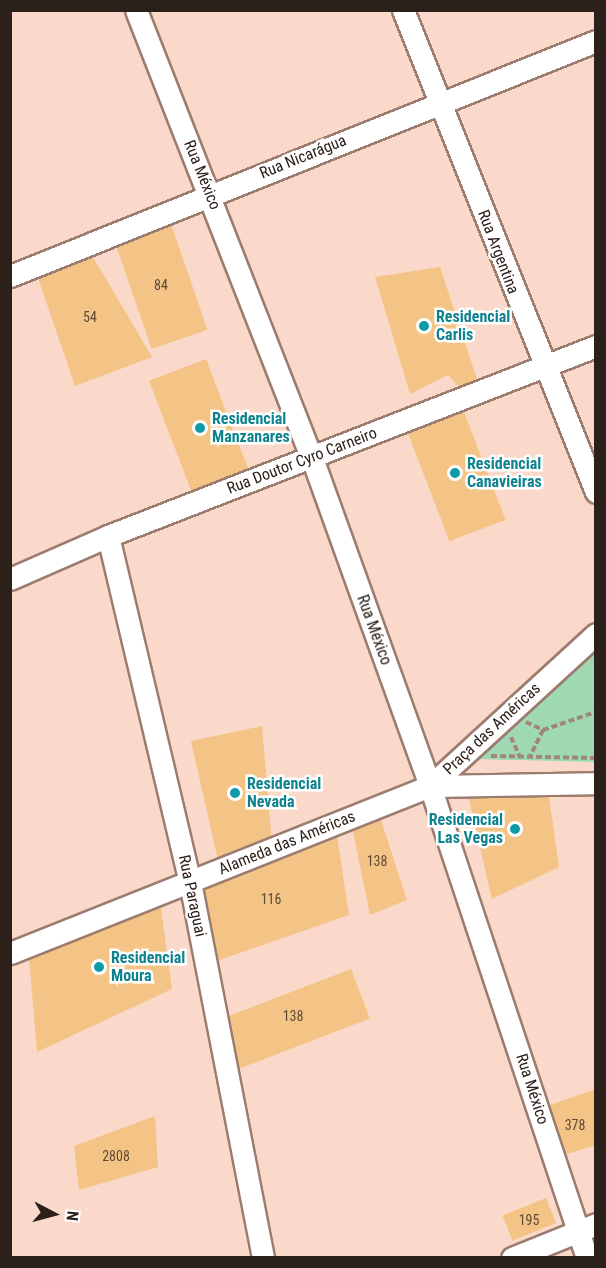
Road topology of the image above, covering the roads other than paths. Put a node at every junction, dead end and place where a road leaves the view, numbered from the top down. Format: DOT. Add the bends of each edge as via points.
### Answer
graph roads {
  1 [pos="136,10"];
  2 [pos="403,10"];
  3 [pos="596,41"];
  4 [pos="440,103"];
  5 [pos="210,194"];
  6 [pos="10,276"];
  7 [pos="596,346"];
  8 [pos="544,367"];
  9 [pos="312,458"];
  10 [pos="596,492"];
  11 [pos="108,536"];
  12 [pos="10,579"];
  13 [pos="596,634"];
  14 [pos="596,783"];
  15 [pos="430,786"];
  16 [pos="190,882"];
  17 [pos="10,953"];
  18 [pos="587,1227"];
  19 [pos="263,1257"];
  20 [pos="512,1257"];
  21 [pos="587,1257"];
  1 -- 5 [label="street, Rua México"];
  2 -- 4 [label="street, Rua Argentina"];
  3 -- 4 [label="street, Rua Nicarágua"];
  4 -- 5 [label="street, Rua Nicarágua"];
  4 -- 8 [label="street, Rua Argentina"];
  5 -- 6 [label="street, Rua Nicarágua"];
  5 -- 9 [label="street, Rua México"];
  7 -- 8 [label="street, Rua Doutor Cyro Carneiro"];
  8 -- 9 [label="street, Rua Doutor Cyro Carneiro"];
  8 -- 10 [label="street, Rua Argentina"];
  9 -- 11 [label="street, Rua Doutor Cyro Carneiro"];
  9 -- 15 [label="street, Rua México"];
  11 -- 12 [label="street, Rua Doutor Cyro Carneiro"];
  11 -- 16 [label="street, Rua Paraguai"];
  13 -- 15 [label="street, Praça das Américas"];
  14 -- 15 [label="street, Praça das Américas"];
  15 -- 16 [label="street, Alameda das Américas"];
  15 -- 18 [label="street, Rua México"];
  16 -- 17 [label="street, Alameda das Américas"];
  16 -- 19 [label="street, Rua Paraguai"];
  18 -- 20 [label="street"];
  18 -- 21 [label="street, Rua México"];
}
